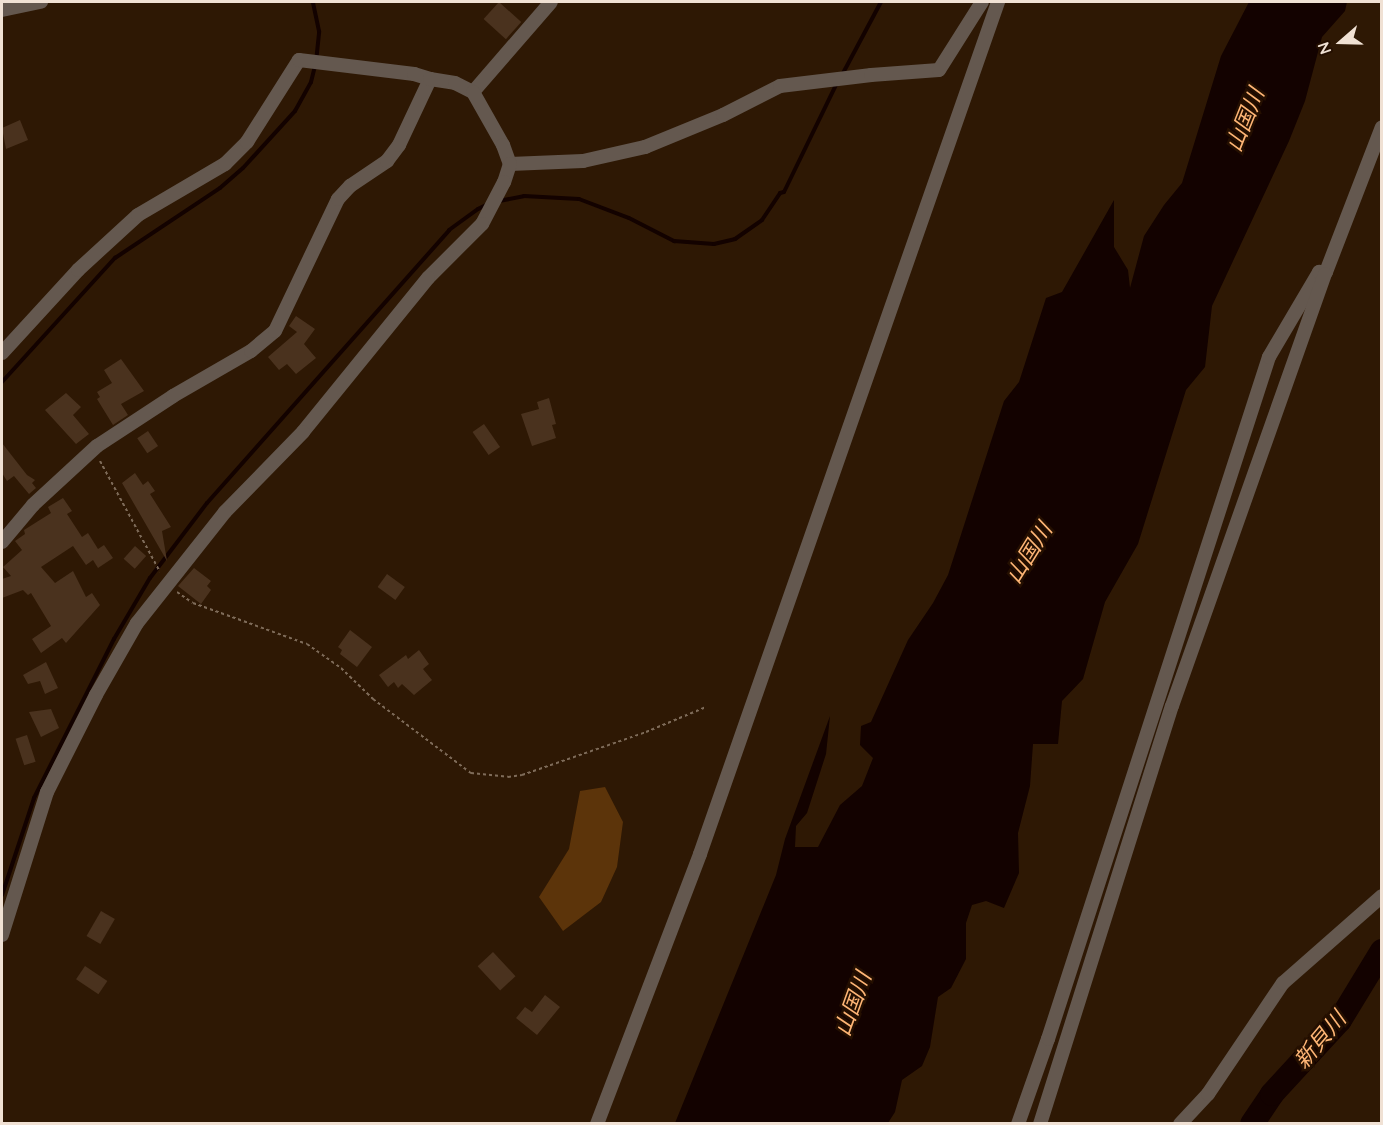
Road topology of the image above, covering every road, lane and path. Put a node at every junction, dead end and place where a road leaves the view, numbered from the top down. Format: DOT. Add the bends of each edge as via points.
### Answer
graph roads {
  1 [pos="41,2"];
  2 [pos="551,2"];
  3 [pos="982,2"];
  4 [pos="998,2"];
  5 [pos="2,10"];
  6 [pos="430,79"];
  7 [pos="472,92"];
  8 [pos="1382,127"];
  9 [pos="510,164"];
  10 [pos="1326,272"];
  11 [pos="2,353"];
  12 [pos="97,446"];
  13 [pos="2,542"];
  14 [pos="166,584"];
  15 [pos="706,707"];
  16 [pos="1382,896"];
  17 [pos="2,935"];
  18 [pos="597,1124"];
  19 [pos="1018,1124"];
  20 [pos="1040,1124"];
  21 [pos="1180,1124"];
  1 -- 5 [label="street"];
  2 -- 7 [label="street"];
  3 -- 9 [label="street" via="939,70 780,86 645,147 583,161"];
  4 -- 18 [label="street" via="700,854"];
  6 -- 7 [label="street" via="455,83"];
  6 -- 11 [label="street" via="299,60 248,142 225,164 138,215 78,270"];
  6 -- 12 [label="street" via="399,146 387,161 338,199 275,331 251,351"];
  7 -- 9 [label="street"];
  8 -- 10 [label="street"];
  9 -- 14 [label="street" via="482,224 428,278 303,432 225,512"];
  10 -- 19 [label="street" via="1319,272 1269,357"];
  10 -- 20 [label="street" via="1172,706"];
  12 -- 13 [label="street" via="33,505"];
  12 -- 14 [label="path" via="95,453"];
  14 -- 15 [label="path" via="194,603 307,644 471,773 522,775"];
  14 -- 17 [label="street" via="137,623 96,694 47,792"];
  16 -- 21 [label="street" via="1282,983 1208,1094"];
}
